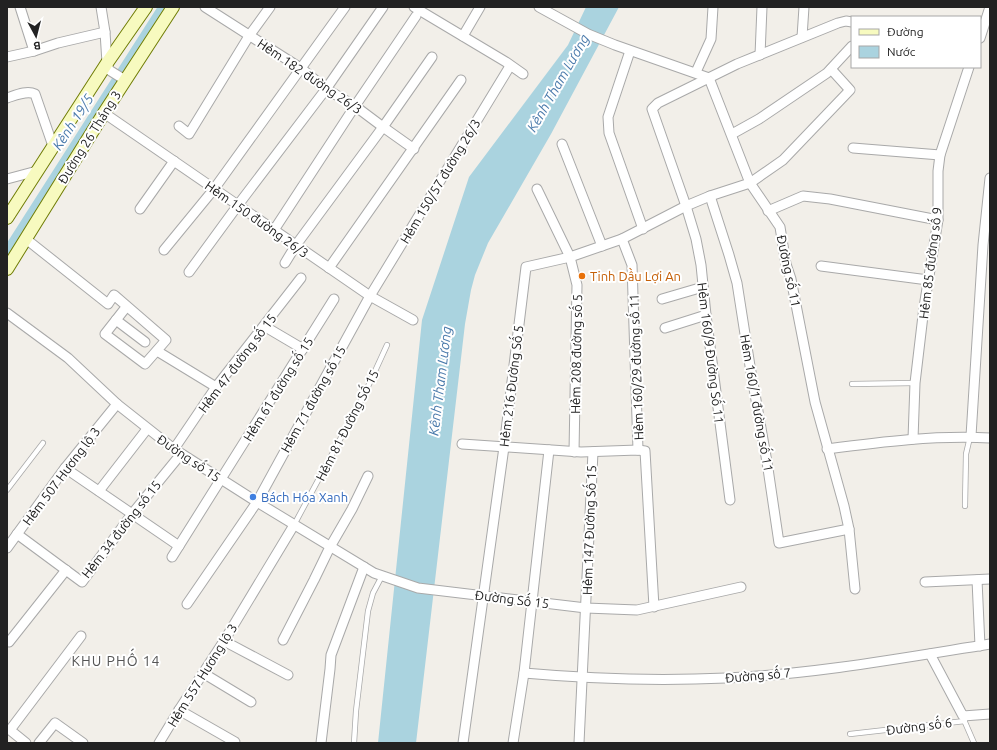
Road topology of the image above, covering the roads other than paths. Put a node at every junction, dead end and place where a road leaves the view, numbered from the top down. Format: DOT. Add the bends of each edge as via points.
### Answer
graph roads {
  1 [pos="20,7"];
  2 [pos="101,7"];
  3 [pos="146,7"];
  4 [pos="173,7"];
  5 [pos="204,7"];
  6 [pos="270,7"];
  7 [pos="345,7"];
  8 [pos="383,7"];
  9 [pos="480,7"];
  10 [pos="539,7"];
  11 [pos="713,7"];
  12 [pos="762,7"];
  13 [pos="804,7"];
  14 [pos="990,7"];
  15 [pos="415,11"];
  16 [pos="851,22"];
  17 [pos="105,32"];
  18 [pos="981,35"];
  19 [pos="249,36"];
  20 [pos="463,36"];
  21 [pos="802,37"];
  22 [pos="851,47"];
  23 [pos="34,51"];
  24 [pos="630,51"];
  25 [pos="760,55"];
  26 [pos="432,57"];
  27 [pos="7,58"];
  28 [pos="510,66"];
  29 [pos="108,67"];
  30 [pos="969,68"];
  31 [pos="302,69"];
  32 [pos="831,69"];
  33 [pos="696,72"];
  34 [pos="523,74"];
  35 [pos="710,78"];
  36 [pos="123,79"];
  37 [pos="461,80"];
  38 [pos="326,88"];
  39 [pos="7,98"];
  40 [pos="355,106"];
  41 [pos="104,113"];
  42 [pos="179,126"];
  43 [pos="383,127"];
  44 [pos="732,134"];
  45 [pos="562,144"];
  46 [pos="53,146"];
  47 [pos="853,148"];
  48 [pos="414,149"];
  49 [pos="940,156"];
  50 [pos="174,161"];
  51 [pos="37,171"];
  52 [pos="990,178"];
  53 [pos="7,179"];
  54 [pos="750,183"];
  55 [pos="214,189"];
  56 [pos="537,189"];
  57 [pos="710,196"];
  58 [pos="238,205"];
  59 [pos="686,206"];
  60 [pos="140,209"];
  61 [pos="768,211"];
  62 [pos="7,218"];
  63 [pos="938,220"];
  64 [pos="643,229"];
  65 [pos="274,230"];
  66 [pos="26,239"];
  67 [pos="622,239"];
  68 [pos="296,245"];
  69 [pos="602,246"];
  70 [pos="164,250"];
  71 [pos="570,257"];
  72 [pos="285,263"];
  73 [pos="821,266"];
  74 [pos="329,268"];
  75 [pos="7,269"];
  76 [pos="190,272"];
  77 [pos="302,278"];
  78 [pos="928,280"];
  79 [pos="703,287"];
  80 [pos="370,296"];
  81 [pos="334,299"];
  82 [pos="662,299"];
  83 [pos="127,306"];
  84 [pos="7,313"];
  85 [pos="706,316"];
  86 [pos="116,320"];
  87 [pos="413,320"];
  88 [pos="264,326"];
  89 [pos="665,328"];
  90 [pos="145,342"];
  91 [pos="387,345"];
  92 [pos="303,349"];
  93 [pos="158,351"];
  94 [pos="915,383"];
  95 [pos="852,384"];
  96 [pos="216,387"];
  97 [pos="117,404"];
  98 [pos="147,429"];
  99 [pos="970,436"];
  100 [pos="913,438"];
  101 [pos="990,438"];
  102 [pos="44,443"];
  103 [pos="462,444"];
  104 [pos="504,447"];
  105 [pos="827,449"];
  106 [pos="549,450"];
  107 [pos="642,451"];
  108 [pos="177,452"];
  109 [pos="574,452"];
  110 [pos="593,452"];
  111 [pos="66,468"];
  112 [pos="368,476"];
  113 [pos="221,480"];
  114 [pos="7,490"];
  115 [pos="99,491"];
  116 [pos="730,500"];
  117 [pos="257,502"];
  118 [pos="965,506"];
  119 [pos="132,514"];
  120 [pos="294,525"];
  121 [pos="849,529"];
  122 [pos="17,534"];
  123 [pos="179,546"];
  124 [pos="330,546"];
  125 [pos="7,548"];
  126 [pos="172,557"];
  127 [pos="364,567"];
  128 [pos="66,570"];
  129 [pos="385,577"];
  130 [pos="990,579"];
  131 [pos="977,580"];
  132 [pos="924,582"];
  133 [pos="742,587"];
  134 [pos="855,588"];
  135 [pos="483,596"];
  136 [pos="531,602"];
  137 [pos="187,604"];
  138 [pos="654,607"];
  139 [pos="586,608"];
  140 [pos="81,636"];
  141 [pos="283,640"];
  142 [pos="224,641"];
  143 [pos="9,642"];
  144 [pos="990,644"];
  145 [pos="980,646"];
  146 [pos="930,654"];
  147 [pos="203,673"];
  148 [pos="524,673"];
  149 [pos="288,675"];
  150 [pos="582,678"];
  151 [pos="251,702"];
  152 [pos="179,710"];
  153 [pos="990,714"];
  154 [pos="964,719"];
  155 [pos="850,734"];
  156 [pos="235,742"];
  157 [pos="26,743"];
  158 [pos="39,743"];
  159 [pos="83,743"];
  160 [pos="159,743"];
  161 [pos="321,743"];
  162 [pos="354,743"];
  163 [pos="463,743"];
  164 [pos="513,743"];
  165 [pos="579,743"];
  166 [pos="974,743"];
  1 -- 23 [label="street"];
  2 -- 17 [label="street"];
  3 -- 29 [label="street, Đường 26 Tháng 3"];
  4 -- 36 [label="street, Đường 26 Tháng 3"];
  5 -- 19 [label="street, Hẻm 182 đường 26/3"];
  6 -- 19 [label="street"];
  7 -- 31 [label="street"];
  8 -- 38 [label="street"];
  9 -- 20 [label="street"];
  10 -- 24 [label="street" via="588,34"];
  11 -- 33 [label="street" via="710,39"];
  12 -- 25 [label="street"];
  13 -- 21 [label="street"];
  14 -- 18 [label="street"];
  15 -- 20 [label="street"];
  15 -- 40 [label="street"];
  16 -- 21 [label="street" via="838,23"];
  17 -- 23 [label="street"];
  17 -- 29 [label="street"];
  19 -- 31 [label="street, Hẻm 182 đường 26/3"];
  19 -- 42 [label="street" via="189,134"];
  20 -- 28 [label="street"];
  21 -- 25 [label="street"];
  22 -- 32 [label="street"];
  23 -- 27 [label="street"];
  24 -- 33 [label="street"];
  24 -- 64 [label="street" via="608,117 609,133"];
  25 -- 35 [label="street"];
  26 -- 43 [label="street"];
  28 -- 34 [label="street"];
  28 -- 80 [label="street, Hẻm 150/57 đường 26/3"];
  29 -- 36 [label="street"];
  29 -- 46 [label="street, Đường 26 Tháng 3"];
  30 -- 49 [label="street, Hẻm 85 đường số 9"];
  31 -- 38 [label="street, Hẻm 182 đường 26/3"];
  31 -- 55 [label="street"];
  32 -- 44 [label="street" via="759,119"];
  32 -- 54 [label="street, Hẻm 216 Đường Số 5" via="850,90 783,160"];
  33 -- 35 [label="street"];
  35 -- 44 [label="street, Đường số 11"];
  35 -- 59 [label="street, Hẻm 160/9 Đường Số 11" via="658,103 652,109"];
  36 -- 41 [label="street, Đường 26 Tháng 3"];
  37 -- 48 [label="street"];
  38 -- 40 [label="street, Hẻm 182 đường 26/3"];
  38 -- 58 [label="street"];
  39 -- 46 [label="street" via="31,92 35,94"];
  40 -- 43 [label="street, Hẻm 182 đường 26/3"];
  40 -- 65 [label="street"];
  41 -- 50 [label="street, Hẻm 150 đường 26/3"];
  41 -- 66 [label="street, Đường 26 Tháng 3"];
  43 -- 48 [label="street, Hẻm 182 đường 26/3"];
  43 -- 68 [label="street"];
  44 -- 54 [label="street, Đường số 11"];
  45 -- 69 [label="street"];
  46 -- 51 [label="street, Đường 26 Tháng 3"];
  47 -- 49 [label="street"];
  48 -- 74 [label="street"];
  49 -- 63 [label="street, Hẻm 85 đường số 9"];
  50 -- 55 [label="street, Hẻm 150 đường 26/3"];
  50 -- 60 [label="street"];
  51 -- 53 [label="street"];
  51 -- 62 [label="street, Đường 26 Tháng 3"];
  52 -- 99 [label="street" via="982,245"];
  54 -- 57 [label="street, Hẻm 216 Đường Số 5"];
  54 -- 61 [label="street, Đường số 11"];
  55 -- 58 [label="street, Hẻm 150 đường 26/3"];
  55 -- 70 [label="street"];
  56 -- 71 [label="street, Hẻm 208 đường số 5"];
  57 -- 59 [label="street, Hẻm 216 Đường Số 5"];
  57 -- 121 [label="street, Hẻm 160/1 đường số 11" via="737,283 779,543"];
  58 -- 65 [label="street, Hẻm 150 đường 26/3"];
  58 -- 76 [label="street"];
  59 -- 64 [label="street, Hẻm 216 Đường Số 5"];
  59 -- 79 [label="street, Hẻm 160/9 Đường Số 11" via="696,239"];
  61 -- 63 [label="street" via="803,196"];
  61 -- 105 [label="street, Đường số 11" via="780,227 815,402"];
  63 -- 78 [label="street, Hẻm 85 đường số 9"];
  64 -- 67 [label="street, Hẻm 216 Đường Số 5"];
  65 -- 68 [label="street, Hẻm 150 đường 26/3"];
  66 -- 75 [label="street, Đường 26 Tháng 3"];
  66 -- 83 [label="street" via="108,304 114,296"];
  67 -- 69 [label="street, Hẻm 216 Đường Số 5"];
  67 -- 107 [label="street, Hẻm 160/29 đường số 11" via="632,265"];
  68 -- 72 [label="street"];
  68 -- 74 [label="street, Hẻm 150 đường 26/3"];
  69 -- 71 [label="street, Hẻm 216 Đường Số 5"];
  71 -- 104 [label="street, Hẻm 216 Đường Số 5" via="526,267"];
  71 -- 109 [label="street, Hẻm 208 đường số 5" via="577,285"];
  73 -- 78 [label="street"];
  74 -- 80 [label="street, Hẻm 150 đường 26/3"];
  77 -- 88 [label="street, Hẻm 47 đường số 15"];
  78 -- 94 [label="street, Hẻm 85 đường số 9"];
  79 -- 82 [label="street"];
  79 -- 85 [label="street, Hẻm 160/9 Đường Số 11"];
  80 -- 87 [label="street, Hẻm 150 đường 26/3"];
  80 -- 117 [label="street, Hẻm 71 đường số 15"];
  81 -- 92 [label="street, Hẻm 61 đường số 15"];
  83 -- 86 [label="street"];
  83 -- 93 [label="street" via="166,340"];
  84 -- 97 [label="street, Đường số 15" via="68,358"];
  85 -- 89 [label="street"];
  85 -- 116 [label="street, Hẻm 160/9 Đường Số 11"];
  86 -- 90 [label="street"];
  86 -- 93 [label="street" via="105,334 146,364"];
  88 -- 92 [label="street"];
  88 -- 96 [label="street, Hẻm 47 đường số 15"];
  91 -- 120 [label="lane, Hẻm 81 Đường Số 15" via="365,394"];
  92 -- 113 [label="street, Hẻm 61 đường số 15"];
  93 -- 96 [label="street"];
  94 -- 95 [label="lane"];
  94 -- 100 [label="street, Hẻm 85 đường số 9"];
  96 -- 108 [label="street, Hẻm 47 đường số 15"];
  97 -- 98 [label="street, Đường số 15"];
  97 -- 111 [label="street, Hẻm 507 Hương lộ 3"];
  98 -- 108 [label="street, Đường số 15"];
  98 -- 115 [label="street"];
  99 -- 100 [label="street"];
  99 -- 101 [label="street"];
  99 -- 118 [label="lane" via="966,454"];
  100 -- 105 [label="street"];
  102 -- 114 [label="lane"];
  103 -- 104 [label="street"];
  104 -- 106 [label="street"];
  104 -- 135 [label="street, Hẻm 216 Đường Số 5"];
  105 -- 121 [label="street, Đường số 11"];
  106 -- 109 [label="street"];
  106 -- 136 [label="street"];
  107 -- 110 [label="street"];
  107 -- 138 [label="street, Hẻm 160/29 đường số 11"];
  108 -- 113 [label="street, Đường số 15"];
  108 -- 119 [label="street, Hẻm 34 đường số 15"];
  109 -- 110 [label="street"];
  110 -- 139 [label="street, Hẻm 147 Đường Số 15"];
  111 -- 115 [label="street"];
  111 -- 122 [label="street, Hẻm 507 Hương lộ 3"];
  112 -- 124 [label="street"];
  113 -- 117 [label="street, Đường số 15"];
  113 -- 123 [label="street, Hẻm 61 đường số 15"];
  115 -- 119 [label="street"];
  117 -- 120 [label="street, Đường số 15"];
  117 -- 137 [label="street, Hẻm 71 đường số 15"];
  119 -- 123 [label="street"];
  119 -- 128 [label="street, Hẻm 34 đường số 15" via="82,582"];
  120 -- 124 [label="street, Đường số 15"];
  120 -- 142 [label="street, Hẻm 557 Hương lộ 3"];
  121 -- 134 [label="street, Đường số 11"];
  122 -- 125 [label="street, Hẻm 507 Hương lộ 3"];
  122 -- 128 [label="street, Hẻm 34 đường số 15"];
  123 -- 126 [label="street, Hẻm 61 đường số 15"];
  124 -- 127 [label="street, Đường số 15"];
  124 -- 141 [label="street"];
  127 -- 129 [label="street, Đường số 15"];
  127 -- 161 [label="street" via="331,655"];
  128 -- 143 [label="street"];
  129 -- 135 [label="street, Đường Số 15" via="418,588"];
  129 -- 162 [label="lane" via="373,593 368,611"];
  130 -- 131 [label="street"];
  131 -- 132 [label="street"];
  131 -- 145 [label="street"];
  133 -- 138 [label="street"];
  135 -- 136 [label="street, Đường Số 15"];
  135 -- 163 [label="street, Hẻm 216 Đường Số 5"];
  136 -- 139 [label="street, Đường Số 15"];
  136 -- 148 [label="street"];
  138 -- 139 [label="street, Đường Số 15" via="637,610"];
  139 -- 150 [label="street, Hẻm 147 Đường Số 15"];
  140 -- 157 [label="street" via="10,730"];
  142 -- 147 [label="street, Hẻm 557 Hương lộ 3"];
  142 -- 149 [label="street"];
  144 -- 145 [label="street, Đường số 7"];
  145 -- 146 [label="street, Đường số 7"];
  146 -- 150 [label="street, Đường số 7" via="854,666 754,676"];
  146 -- 154 [label="street, Đường số 6"];
  147 -- 151 [label="street"];
  147 -- 152 [label="street, Hẻm 557 Hương lộ 3"];
  148 -- 150 [label="street, Đường số 7"];
  148 -- 164 [label="street"];
  150 -- 165 [label="street, Hẻm 147 Đường Số 15"];
  152 -- 156 [label="street"];
  152 -- 160 [label="street, Hẻm 557 Hương lộ 3"];
  153 -- 154 [label="street, Đường số 6"];
  154 -- 155 [label="lane, Đường số 6"];
  154 -- 166 [label="lane"];
  158 -- 159 [label="street" via="55,723"];
}
